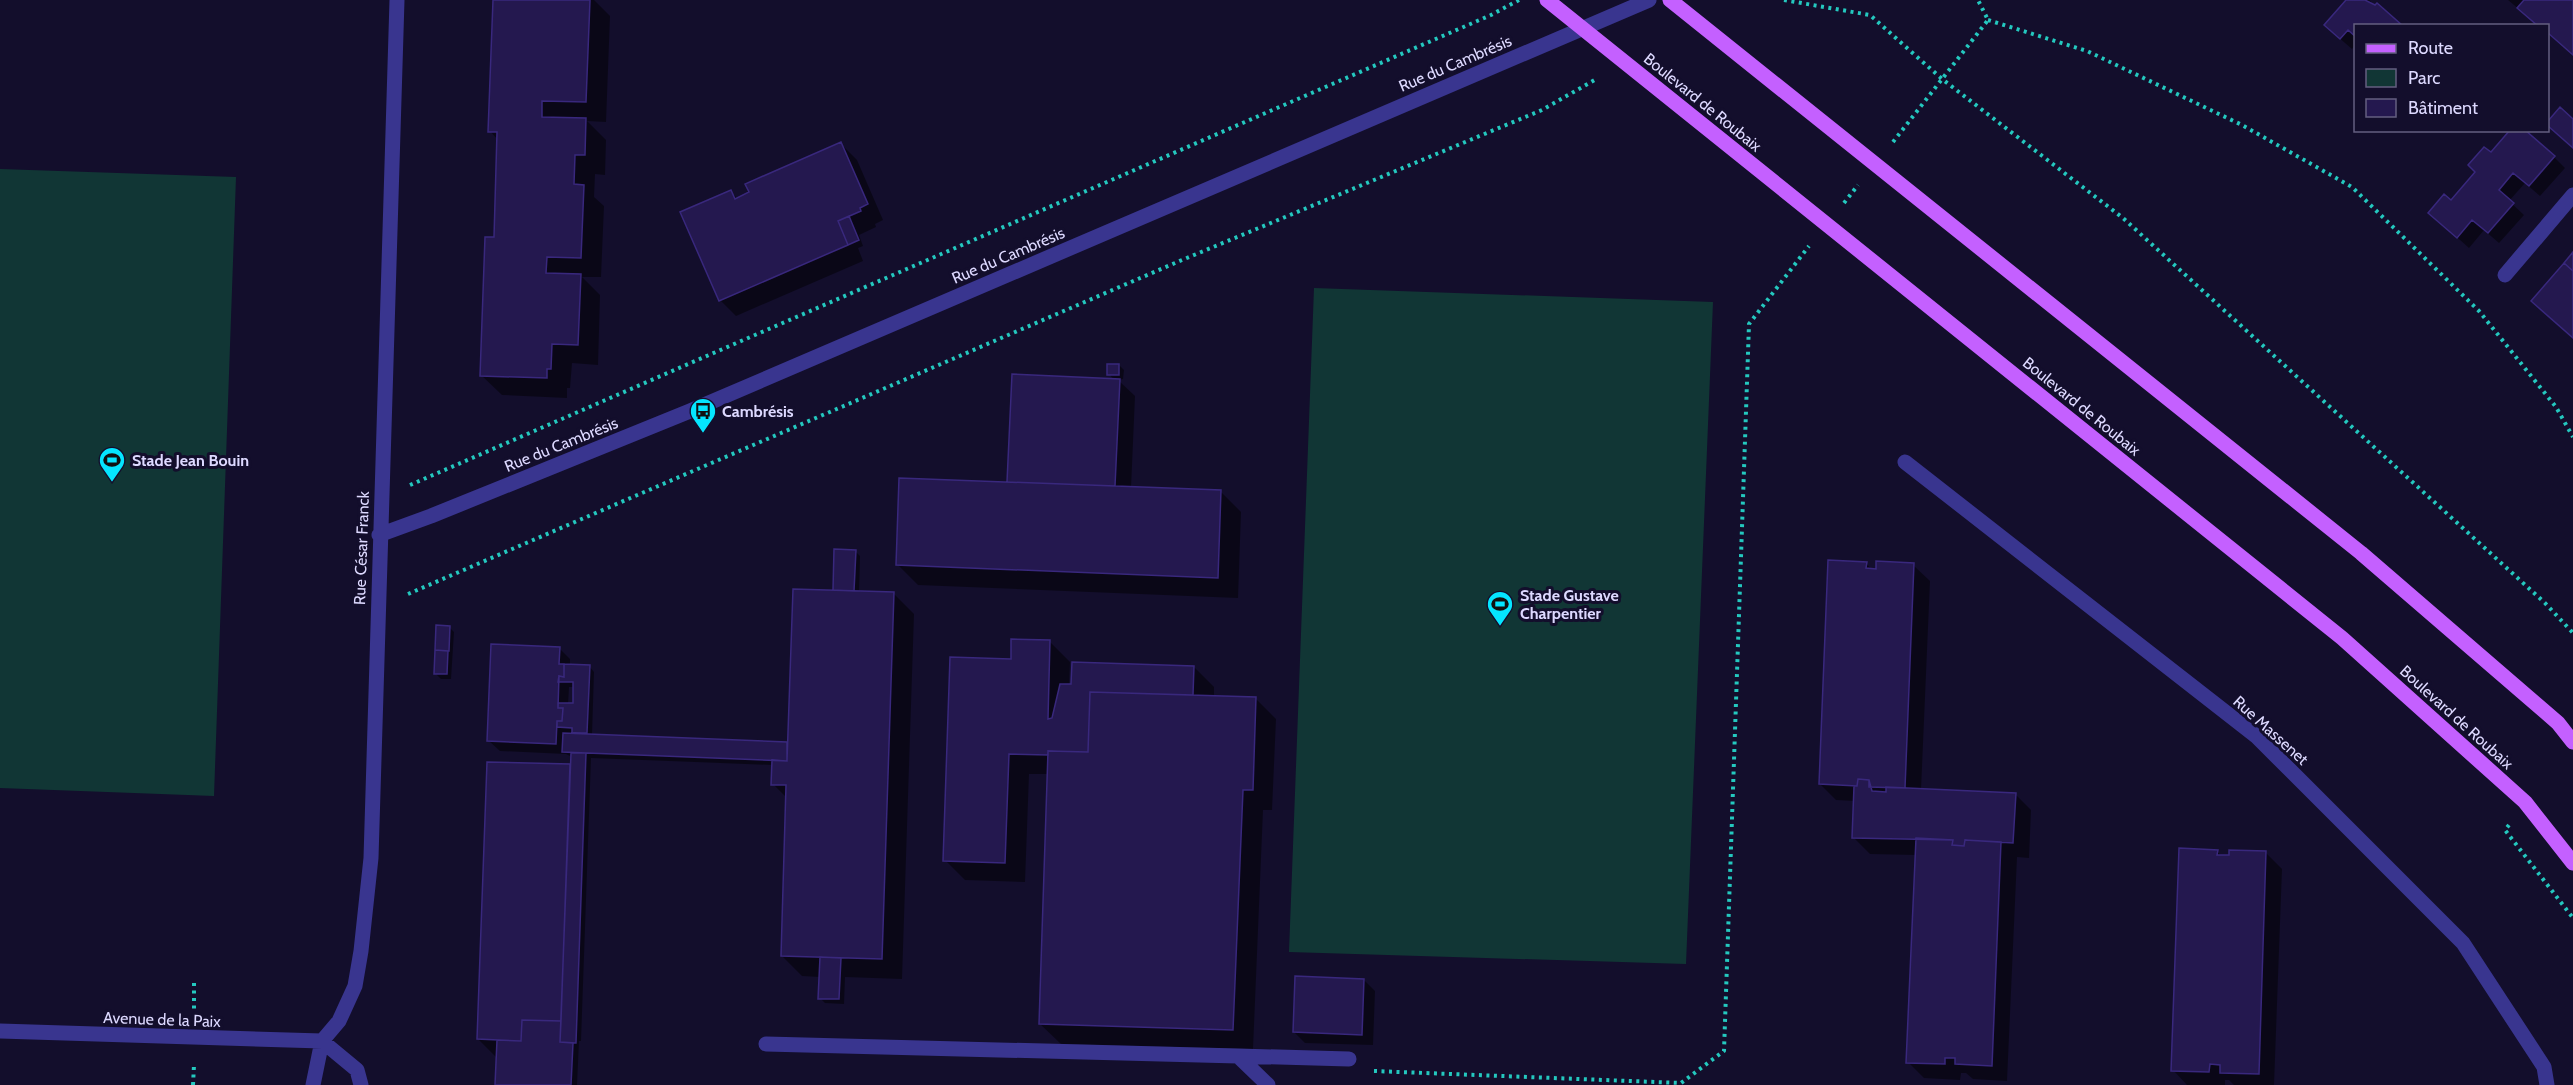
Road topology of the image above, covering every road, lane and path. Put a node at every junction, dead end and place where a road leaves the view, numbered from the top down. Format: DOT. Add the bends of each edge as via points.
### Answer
graph roads {
  1 [pos="397,0"];
  2 [pos="1519,0"];
  3 [pos="1547,0"];
  4 [pos="1649,0"];
  5 [pos="1670,0"];
  6 [pos="1784,0"];
  7 [pos="1978,0"];
  8 [pos="1988,20"];
  9 [pos="1583,28"];
  10 [pos="1626,63"];
  11 [pos="1942,79"];
  12 [pos="1876,164"];
  13 [pos="2573,195"];
  14 [pos="1826,224"];
  15 [pos="2505,275"];
  16 [pos="2573,437"];
  17 [pos="1905,462"];
  18 [pos="380,498"];
  19 [pos="379,535"];
  20 [pos="377,607"];
  21 [pos="2573,633"];
  22 [pos="2573,742"];
  23 [pos="2573,863"];
  24 [pos="0,1031"];
  25 [pos="322,1041"];
  26 [pos="766,1044"];
  27 [pos="1238,1056"];
  28 [pos="1349,1059"];
  29 [pos="313,1085"];
  30 [pos="361,1085"];
  31 [pos="1268,1085"];
  32 [pos="2547,1085"];
  1 -- 18 [label="street, Rue César Franck"];
  2 -- 18 [label="path"];
  3 -- 9 [label="main road, Boulevard de Roubaix"];
  4 -- 9 [label="street, Rue du Cambrésis"];
  5 -- 12 [label="main road"];
  6 -- 11 [label="path" via="1870,15"];
  7 -- 8 [label="path"];
  8 -- 11 [label="path"];
  8 -- 16 [label="path" via="2087,51 2242,124 2352,187 2479,311 2556,406"];
  9 -- 10 [label="main road, Boulevard de Roubaix"];
  9 -- 19 [label="street, Rue du Cambrésis" via="690,411"];
  10 -- 14 [label="main road, Boulevard de Roubaix"];
  10 -- 20 [label="path" via="1542,110 1182,260"];
  11 -- 12 [label="path"];
  11 -- 21 [label="path" via="2123,218 2545,603"];
  12 -- 14 [label="path"];
  12 -- 22 [label="main road" via="2361,553 2558,723"];
  13 -- 15 [label="street"];
  14 -- 23 [label="main road, Boulevard de Roubaix" via="2342,638 2524,802"];
  14 -- 28 [label="path" via="1749,324 1724,1051 1681,1083 1377,1072"];
  17 -- 32 [label="street, Rue Massenet" via="2256,736 2463,943 2544,1067"];
  18 -- 19 [label="street, Rue César Franck"];
  19 -- 20 [label="street, Rue César Franck"];
  20 -- 25 [label="street, Rue César Franck" via="370,858 361,951 355,986 339,1022"];
  24 -- 25 [label="street, Avenue de la Paix"];
  25 -- 29 [label="street, Rue César Franck"];
  25 -- 30 [label="street" via="357,1070"];
  26 -- 27 [label="street"];
  27 -- 28 [label="street"];
  27 -- 31 [label="street"];
}
